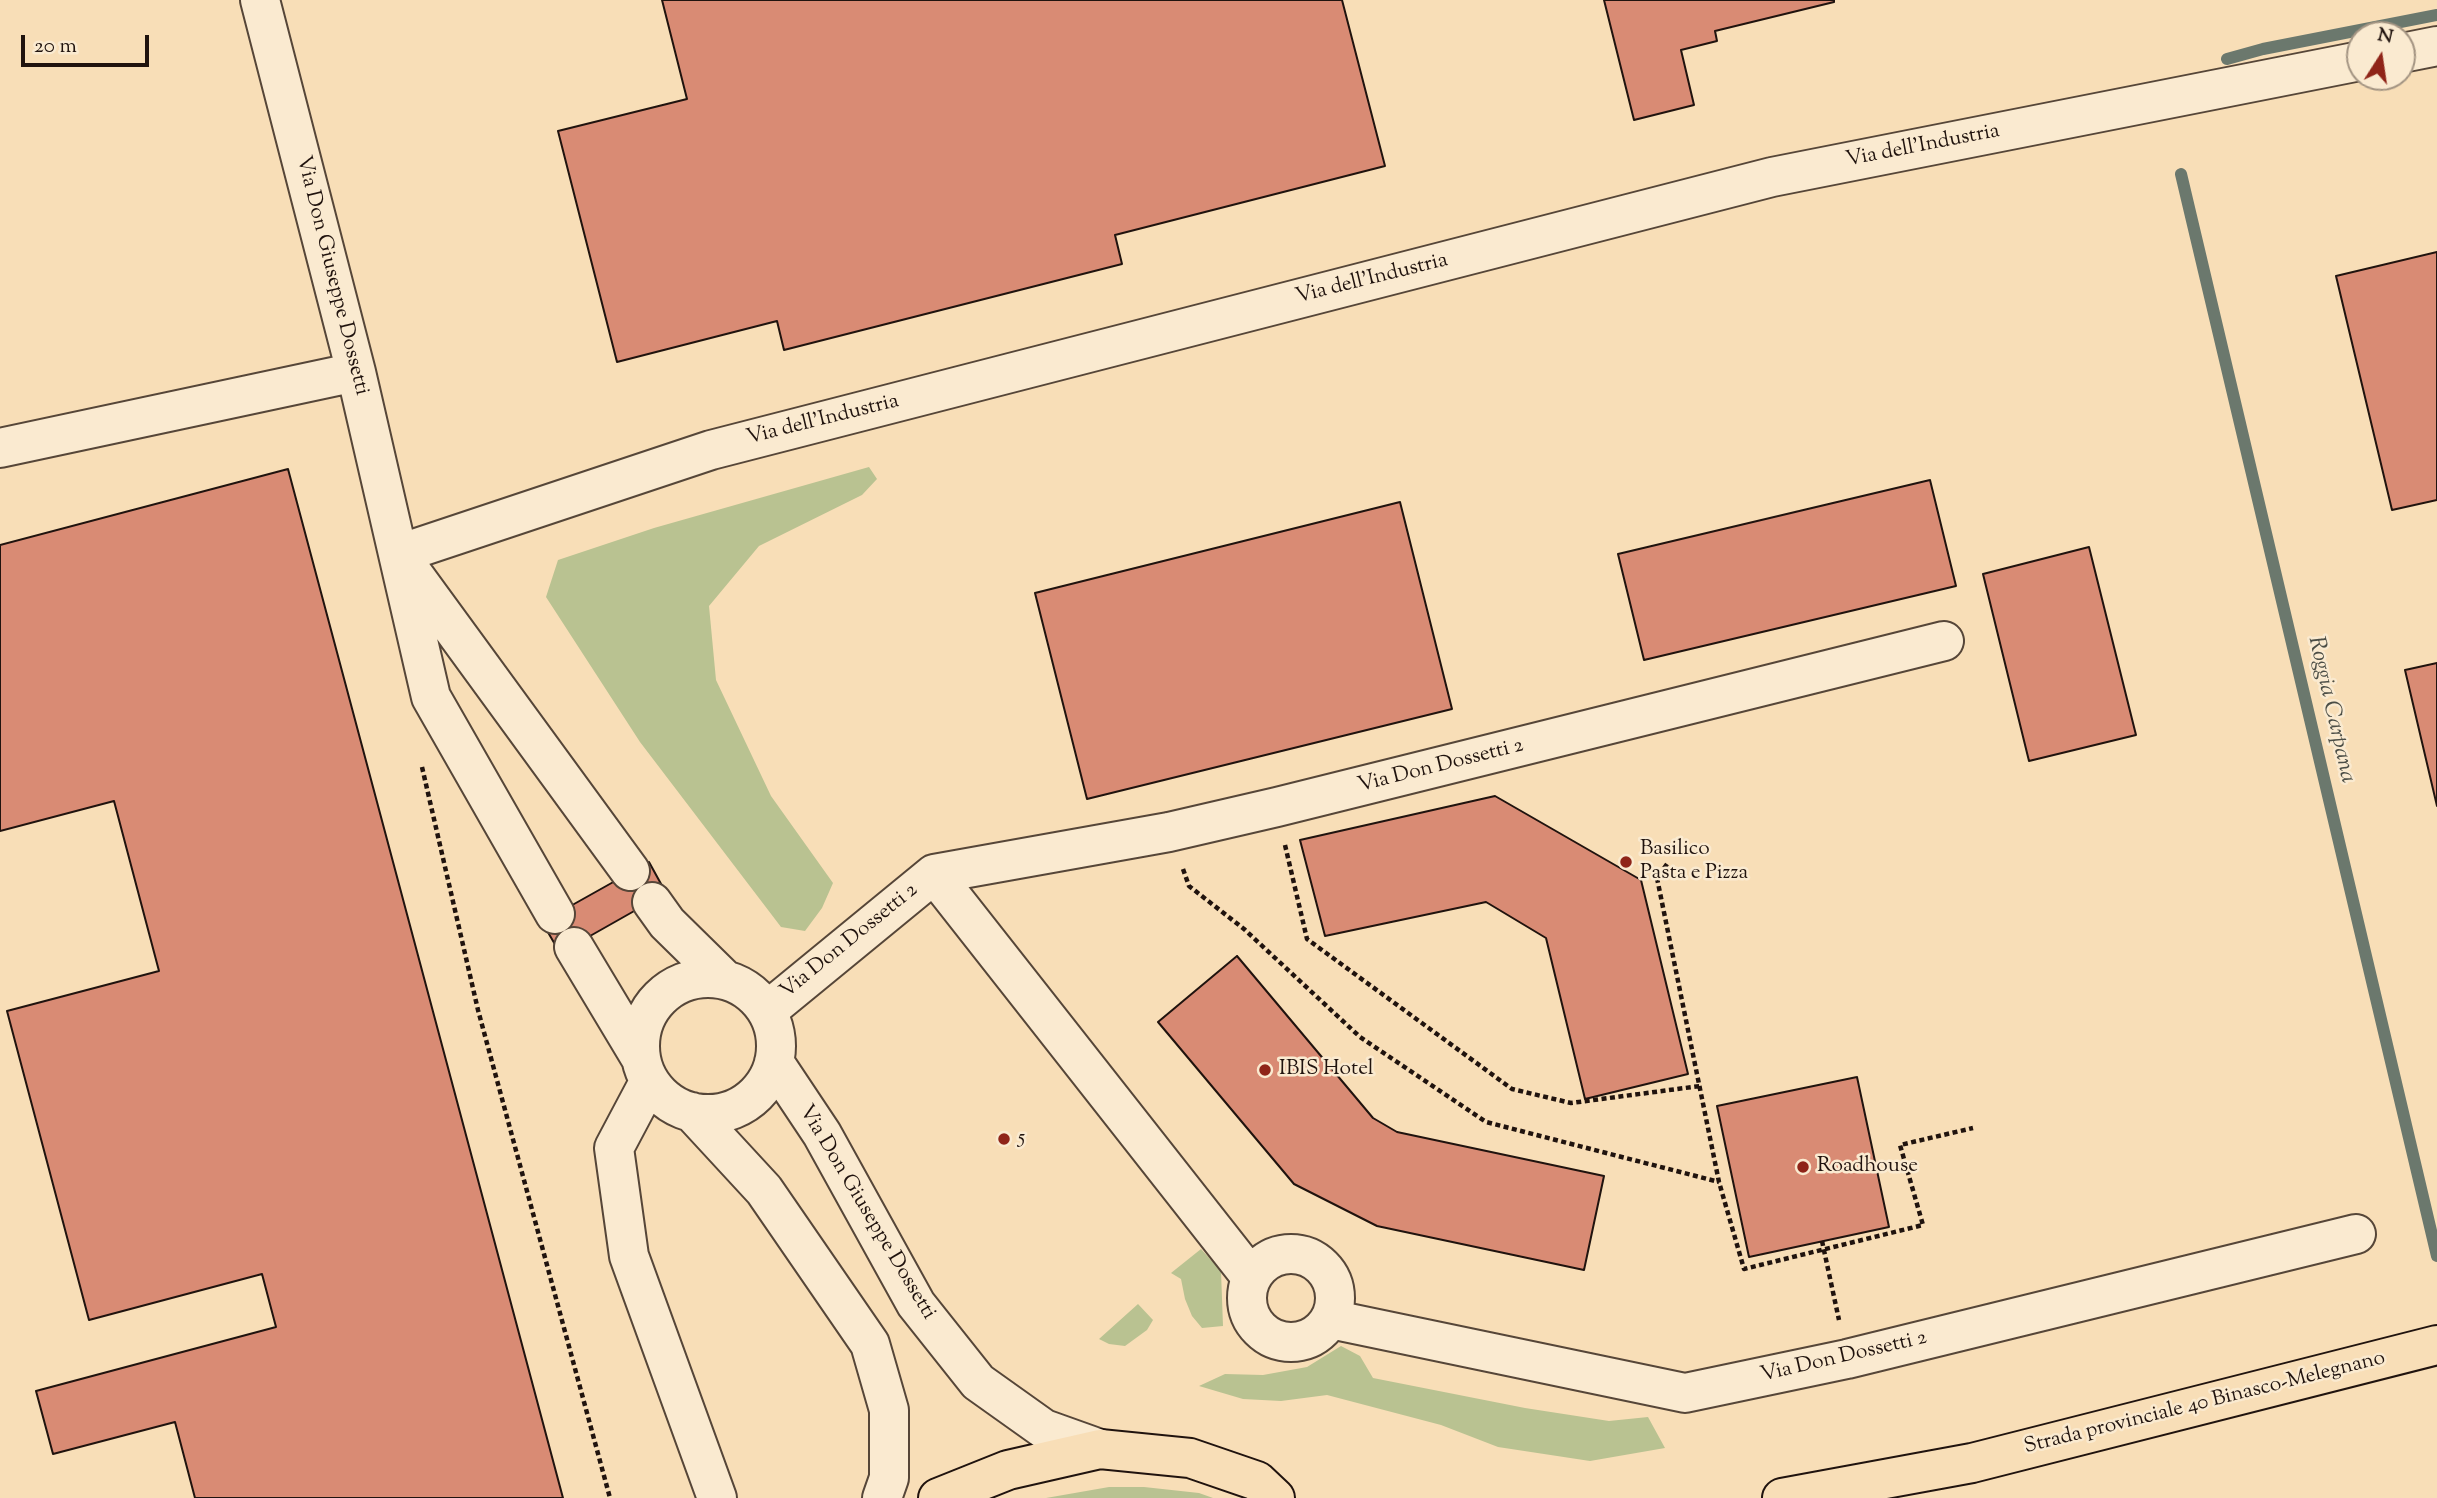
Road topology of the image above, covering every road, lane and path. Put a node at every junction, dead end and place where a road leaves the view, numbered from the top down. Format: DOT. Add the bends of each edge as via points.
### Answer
graph roads {
  1 [pos="260,0"];
  2 [pos="2437,46"];
  3 [pos="2416,50"];
  4 [pos="2346,64"];
  5 [pos="356,372"];
  6 [pos="0,449"];
  7 [pos="399,554"];
  8 [pos="1944,641"];
  9 [pos="418,754"];
  10 [pos="1277,807"];
  11 [pos="1169,832"];
  12 [pos="1667,864"];
  13 [pos="630,871"];
  14 [pos="934,874"];
  15 [pos="652,902"];
  16 [pos="555,914"];
  17 [pos="574,947"];
  18 [pos="724,979"];
  19 [pos="766,1011"];
  20 [pos="774,1062"];
  21 [pos="645,1069"];
  22 [pos="1700,1086"];
  23 [pos="692,1112"];
  24 [pos="1973,1128"];
  25 [pos="1719,1182"];
  26 [pos="2356,1234"];
  27 [pos="1822,1241"];
  28 [pos="1824,1251"];
  29 [pos="1251,1277"];
  30 [pos="1330,1319"];
  31 [pos="2437,1345"];
  32 [pos="1847,1359"];
  33 [pos="1100,1450"];
  34 [pos="1972,1463"];
  35 [pos="610,1498"];
  36 [pos="717,1498"];
  37 [pos="882,1498"];
  38 [pos="938,1498"];
  39 [pos="1275,1498"];
  40 [pos="1782,1498"];
  41 [pos="1867,1498"];
  1 -- 5 [label="street, Via Don Giuseppe Dossetti"];
  2 -- 3 [label="street"];
  4 -- 7 [label="street, Via dell’Industria" via="1759,181 711,450"];
  5 -- 6 [label="street"];
  5 -- 7 [label="street, Via Don Giuseppe Dossetti"];
  7 -- 13 [label="street, Via Don Giuseppe Dossetti"];
  7 -- 16 [label="street, Via Don Giuseppe Dossetti" via="431,697"];
  8 -- 10 [label="street, Via Don Dossetti 2"];
  9 -- 35 [label="path" via="478,1010"];
  10 -- 11 [label="street, Via Don Dossetti 2"];
  10 -- 22 [label="path" via="1307,939 1512,1089 1571,1103"];
  11 -- 14 [label="street, Via Don Dossetti 2"];
  11 -- 25 [label="path" via="1189,886 1244,929 1360,1037 1486,1122"];
  12 -- 22 [label="path" via="1657,878"];
  14 -- 19 [label="street, Via Don Dossetti 2"];
  14 -- 29 [label="street, Via Don Dossetti 2"];
  15 -- 18 [label="street"];
  17 -- 21 [label="street"];
  18 -- 19 [label="street" via="741,986"];
  18 -- 21 [label="street" via="702,978 661,995 640,1034"];
  19 -- 20 [label="street" via="774,1027"];
  20 -- 23 [label="street" via="766,1082 734,1109"];
  20 -- 33 [label="street, Via Don Giuseppe Dossetti" via="822,1134 916,1304 978,1382 1044,1429"];
  21 -- 23 [label="street" via="660,1096"];
  21 -- 36 [label="street" via="614,1148 629,1256"];
  22 -- 25 [label="path"];
  23 -- 37 [label="street" via="764,1190 870,1344 889,1410 888,1478"];
  24 -- 28 [label="path" via="1900,1146 1923,1225"];
  25 -- 28 [label="path" via="1744,1269"];
  26 -- 32 [label="street, Via Don Dossetti 2"];
  27 -- 28 [label="path"];
  28 -- 32 [label="path"];
  29 -- 30 [label="street" via="1247,1307 1256,1324 1272,1338 1307,1340"];
  29 -- 30 [label="street" via="1265,1261 1280,1255 1313,1259 1330,1276 1335,1291"];
  30 -- 32 [label="street, Via Don Dossetti 2" via="1685,1394"];
  31 -- 34 [label="main road, Strada provinciale 40 Binasco-Melegnano"];
  33 -- 38 [label="main road" via="1008,1470"];
  33 -- 39 [label="main road" via="1189,1458 1257,1481"];
  34 -- 40 [label="main road, Strada provinciale 40 Binasco-Melegnano"];
  34 -- 41 [label="main road, Strada provinciale 40 Binasco-Melegnano"];
}
